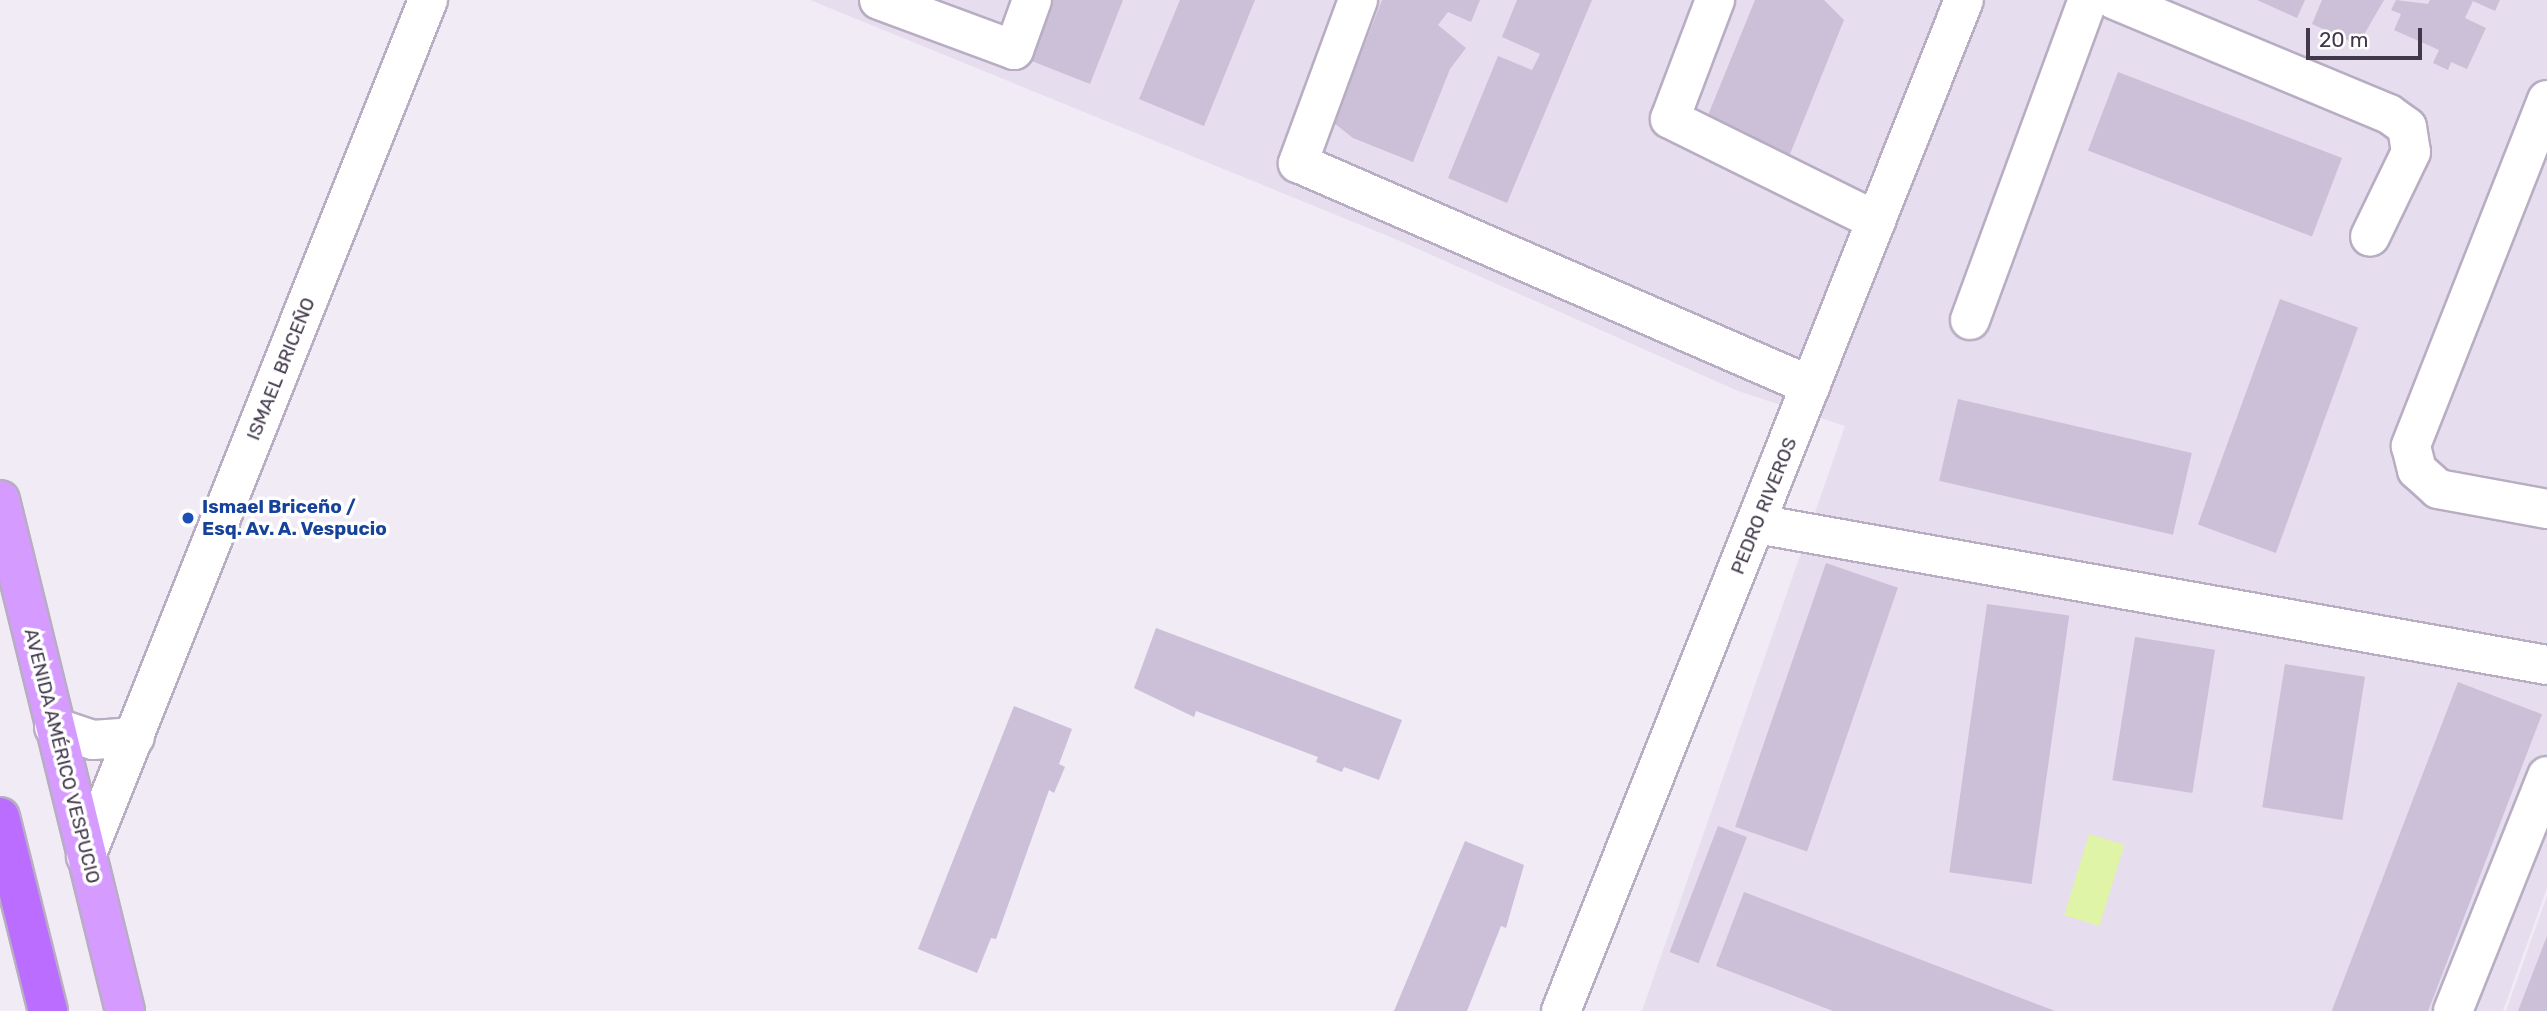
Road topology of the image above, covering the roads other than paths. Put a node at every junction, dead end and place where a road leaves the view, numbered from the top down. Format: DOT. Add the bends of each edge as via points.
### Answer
graph roads {
  1 [pos="428,0"];
  2 [pos="878,0"];
  3 [pos="1032,0"];
  4 [pos="1357,0"];
  5 [pos="1715,0"];
  6 [pos="1964,0"];
  7 [pos="2088,0"];
  8 [pos="2115,0"];
  9 [pos="2546,106"];
  10 [pos="1876,221"];
  11 [pos="2370,237"];
  12 [pos="1970,320"];
  13 [pos="1811,386"];
  14 [pos="0,500"];
  15 [pos="2547,509"];
  16 [pos="1757,524"];
  17 [pos="2547,665"];
  18 [pos="54,727"];
  19 [pos="135,737"];
  20 [pos="2547,776"];
  21 [pos="0,817"];
  22 [pos="86,856"];
  23 [pos="48,1011"];
  24 [pos="125,1011"];
  25 [pos="1561,1011"];
  26 [pos="2453,1011"];
  1 -- 19 [label="street, ISMAEL BRICEÑO"];
  2 -- 3 [label="street" via="1014,50"];
  4 -- 13 [label="street" via="1298,163"];
  5 -- 10 [label="street" via="1670,119"];
  6 -- 10 [label="street, PEDRO RIVEROS"];
  7 -- 12 [label="street"];
  8 -- 11 [label="street" via="2389,114 2407,127 2411,152"];
  9 -- 15 [label="street" via="2411,446 2417,470 2438,489"];
  10 -- 13 [label="street, PEDRO RIVEROS"];
  13 -- 16 [label="street, PEDRO RIVEROS"];
  14 -- 18 [label="main road, AVENIDA AMÉRICO VESPUCIO"];
  16 -- 17 [label="street"];
  16 -- 25 [label="street, PEDRO RIVEROS"];
  18 -- 19 [label="street" via="93,740"];
  18 -- 22 [label="main road, AVENIDA AMÉRICO VESPUCIO"];
  19 -- 22 [label="street, ISMAEL BRICEÑO"];
  20 -- 26 [label="street"];
  21 -- 23 [label="highway"];
  22 -- 24 [label="main road, AVENIDA AMÉRICO VESPUCIO"];
}
